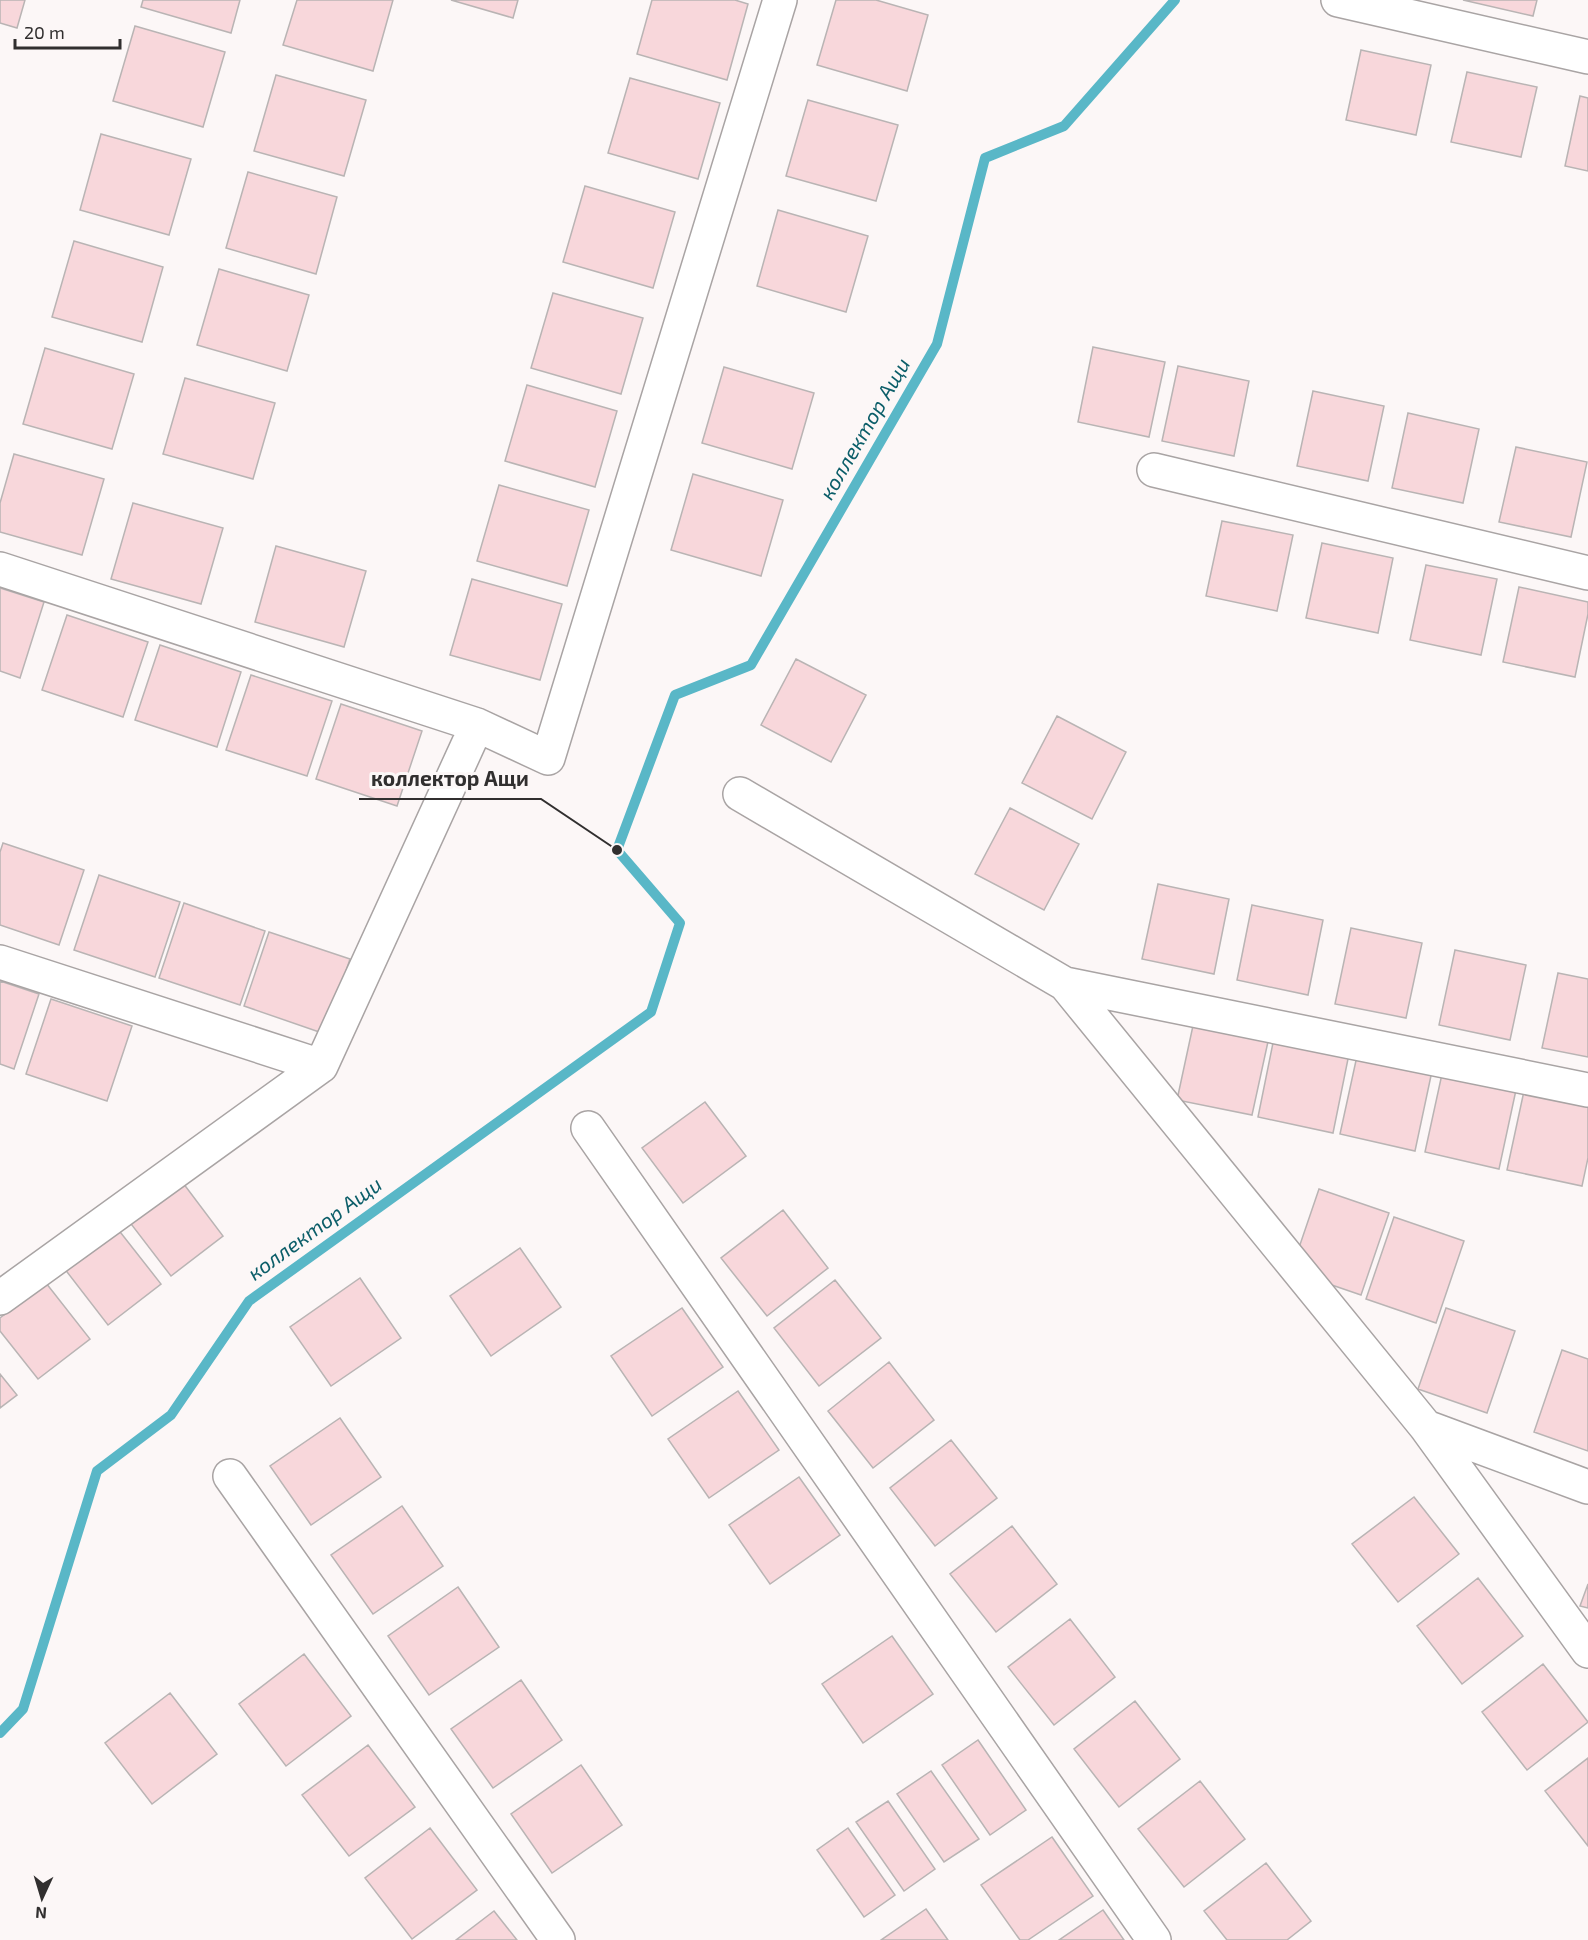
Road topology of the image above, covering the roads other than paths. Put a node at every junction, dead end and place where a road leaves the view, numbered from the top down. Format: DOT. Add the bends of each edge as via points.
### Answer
graph roads {
  1 [pos="780,0"];
  2 [pos="1338,0"];
  3 [pos="1588,57"];
  4 [pos="1154,470"];
  5 [pos="0,569"];
  6 [pos="1588,573"];
  7 [pos="477,725"];
  8 [pos="740,794"];
  9 [pos="0,962"];
  10 [pos="1065,984"];
  11 [pos="321,1066"];
  12 [pos="1588,1090"];
  13 [pos="588,1128"];
  14 [pos="0,1298"];
  15 [pos="1426,1427"];
  16 [pos="230,1476"];
  17 [pos="1588,1487"];
  18 [pos="1588,1651"];
  19 [pos="558,1940"];
  20 [pos="1154,1940"];
  1 -- 7 [label="street" via="548,758"];
  2 -- 3 [label="street"];
  4 -- 6 [label="street"];
  5 -- 7 [label="street"];
  7 -- 11 [label="street"];
  8 -- 10 [label="street"];
  9 -- 11 [label="street"];
  10 -- 12 [label="street"];
  10 -- 15 [label="street"];
  11 -- 14 [label="street"];
  13 -- 20 [label="street"];
  15 -- 17 [label="street"];
  15 -- 18 [label="street"];
  16 -- 19 [label="street"];
}
